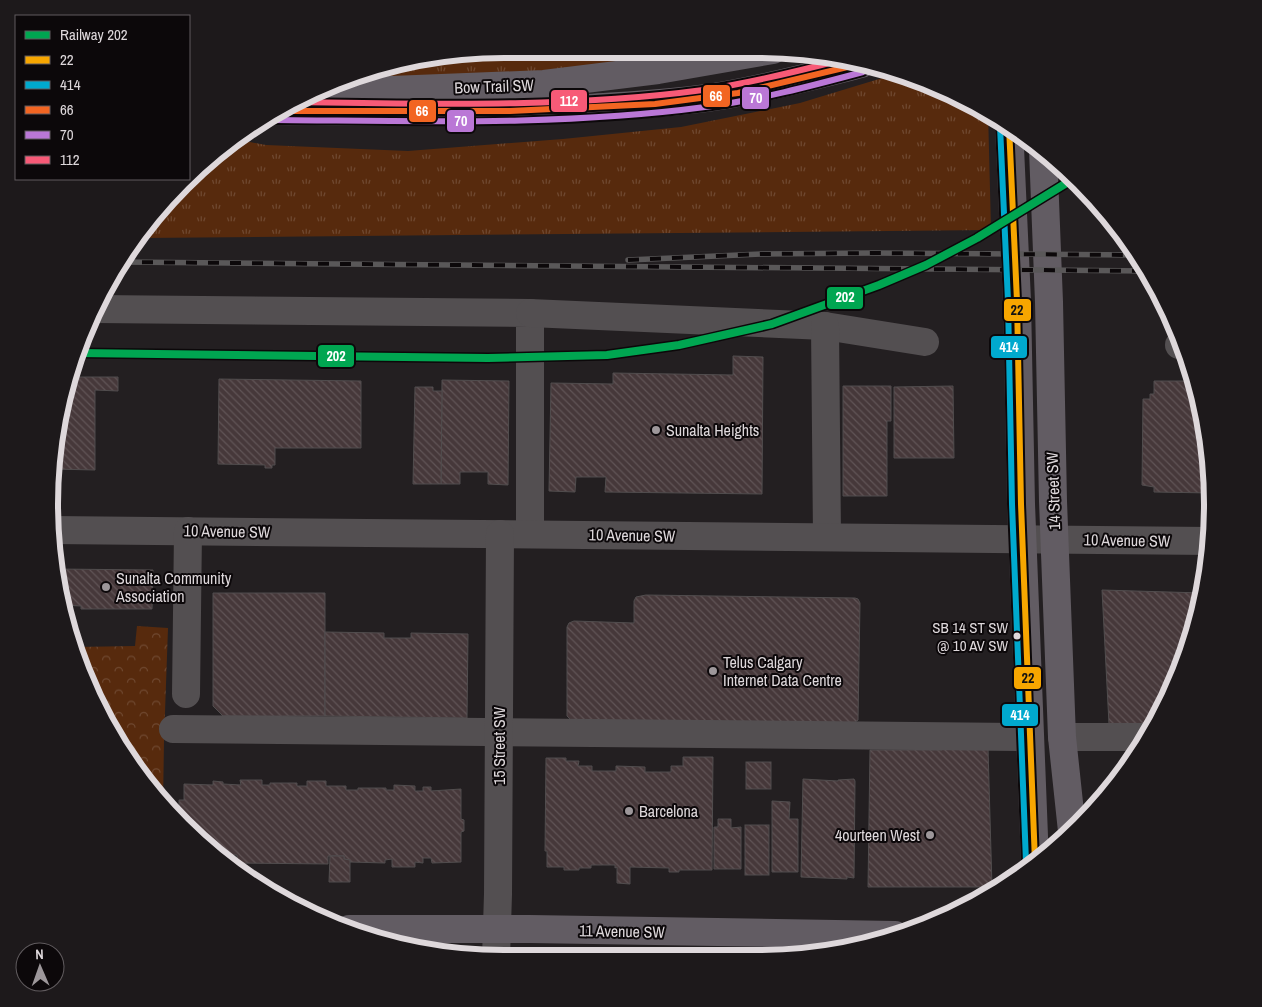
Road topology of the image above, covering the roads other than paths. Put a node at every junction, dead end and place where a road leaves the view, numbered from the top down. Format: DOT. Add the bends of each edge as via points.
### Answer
graph roads {
  1 [pos="727,58"];
  2 [pos="849,67"];
  3 [pos="312,100"];
  4 [pos="291,111"];
  5 [pos="1009,135"];
  6 [pos="1043,160"];
  7 [pos="102,309"];
  8 [pos="530,312"];
  9 [pos="825,326"];
  10 [pos="925,342"];
  11 [pos="58,530"];
  12 [pos="188,531"];
  13 [pos="500,534"];
  14 [pos="530,534"];
  15 [pos="827,537"];
  16 [pos="1023,539"];
  17 [pos="1054,539"];
  18 [pos="1203,541"];
  19 [pos="186,694"];
  20 [pos="172,729"];
  21 [pos="499,732"];
  22 [pos="1030,737"];
  23 [pos="1138,737"];
  24 [pos="1062,738"];
  25 [pos="1071,822"];
  26 [pos="1036,853"];
  27 [pos="370,929"];
  28 [pos="497,929"];
  29 [pos="871,935"];
  30 [pos="496,950"];
  1 -- 3 [label="main road, Bow Trail SW" via="544,84 341,92"];
  2 -- 4 [label="main road, Bow Trail SW" via="720,96 648,105 440,113"];
  5 -- 16 [label="main road, 14 Street SW"];
  6 -- 17 [label="main road, 14 Street SW"];
  7 -- 8 [label="street"];
  8 -- 9 [label="street"];
  8 -- 14 [label="street"];
  9 -- 10 [label="street"];
  9 -- 15 [label="street"];
  11 -- 12 [label="street, 10 Avenue SW"];
  12 -- 13 [label="street, 10 Avenue SW"];
  12 -- 19 [label="street"];
  13 -- 14 [label="street, 10 Avenue SW"];
  13 -- 21 [label="street, 15 Street SW"];
  14 -- 15 [label="street, 10 Avenue SW"];
  15 -- 16 [label="street, 10 Avenue SW"];
  16 -- 17 [label="street, 10 Avenue SW"];
  16 -- 22 [label="main road, 14 Street SW"];
  17 -- 18 [label="street, 10 Avenue SW"];
  17 -- 24 [label="main road, 14 Street SW"];
  20 -- 21 [label="street"];
  21 -- 22 [label="street"];
  21 -- 28 [label="street, 15 Street SW"];
  22 -- 26 [label="main road, 14 Street SW"];
  23 -- 24 [label="street"];
  24 -- 25 [label="main road, 14 Street SW"];
  27 -- 28 [label="main road, 11 Avenue SW"];
  28 -- 29 [label="main road, 11 Avenue SW"];
  28 -- 30 [label="street, 15 Street SW"];
}
